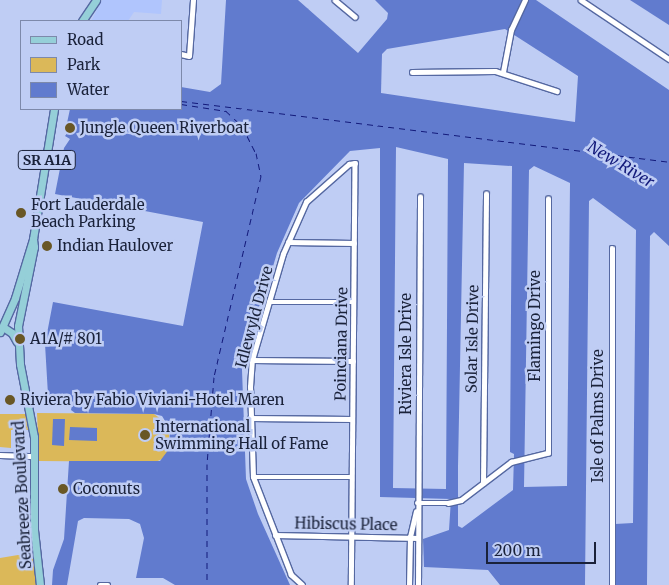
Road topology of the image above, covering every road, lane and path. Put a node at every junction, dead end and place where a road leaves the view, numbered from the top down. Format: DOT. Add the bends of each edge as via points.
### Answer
graph roads {
  1 [pos="96,0"];
  2 [pos="193,0"];
  3 [pos="335,0"];
  4 [pos="525,0"];
  5 [pos="581,0"];
  6 [pos="355,16"];
  7 [pos="83,20"];
  8 [pos="182,54"];
  9 [pos="669,59"];
  10 [pos="412,72"];
  11 [pos="503,72"];
  12 [pos="557,90"];
  13 [pos="54,110"];
  14 [pos="355,163"];
  15 [pos="486,194"];
  16 [pos="420,197"];
  17 [pos="548,200"];
  18 [pos="33,239"];
  19 [pos="288,242"];
  20 [pos="354,243"];
  21 [pos="612,248"];
  22 [pos="269,302"];
  23 [pos="354,302"];
  24 [pos="1,332"];
  25 [pos="17,341"];
  26 [pos="252,360"];
  27 [pos="353,361"];
  28 [pos="250,418"];
  29 [pos="352,419"];
  30 [pos="0,455"];
  31 [pos="35,456"];
  32 [pos="253,477"];
  33 [pos="352,478"];
  34 [pos="483,483"];
  35 [pos="417,501"];
  36 [pos="416,510"];
  37 [pos="274,535"];
  38 [pos="351,536"];
  39 [pos="410,537"];
  40 [pos="418,538"];
  41 [pos="40,585"];
  42 [pos="100,585"];
  43 [pos="108,585"];
  44 [pos="302,585"];
  45 [pos="351,585"];
  46 [pos="409,585"];
  47 [pos="418,585"];
  48 [pos="612,585"];
  1 -- 7 [label="main road"];
  2 -- 8 [label="street" via="189,56"];
  3 -- 6 [label="street"];
  4 -- 11 [label="street" via="508,38"];
  5 -- 9 [label="street"];
  10 -- 11 [label="street"];
  11 -- 12 [label="street"];
  13 -- 18 [label="main road, Seabreeze Boulevard / SR A1A"];
  14 -- 19 [label="street, Idlewyld Drive" via="331,178 306,202"];
  14 -- 20 [label="street, Poinciana Drive"];
  15 -- 34 [label="street, Solar Isle Drive"];
  16 -- 35 [label="street, Riviera Isle Drive"];
  17 -- 34 [label="street, Flamingo Drive" via="548,453 510,462"];
  18 -- 24 [label="main road, SR A1A"];
  18 -- 25 [label="main road, Seabreeze Boulevard / SR A1A"];
  19 -- 20 [label="street"];
  19 -- 22 [label="street, Idlewyld Drive"];
  20 -- 23 [label="street, Poinciana Drive"];
  21 -- 48 [label="street, Isle of Palms Drive"];
  22 -- 23 [label="street"];
  22 -- 26 [label="street, Idlewyld Drive"];
  23 -- 27 [label="street, Poinciana Drive"];
  24 -- 25 [label="main road"];
  25 -- 31 [label="main road, Seabreeze Boulevard / SR A1A" via="33,421"];
  26 -- 27 [label="street"];
  26 -- 28 [label="street, Idlewyld Drive"];
  27 -- 29 [label="street, Poinciana Drive"];
  28 -- 29 [label="street"];
  28 -- 32 [label="street, Idlewyld Drive"];
  29 -- 33 [label="street, Poinciana Drive"];
  30 -- 31 [label="street"];
  31 -- 41 [label="main road, Seabreeze Boulevard / SR A1A" via="34,530"];
  32 -- 33 [label="street"];
  32 -- 37 [label="street, Idlewyld Drive"];
  33 -- 38 [label="street, Poinciana Drive"];
  34 -- 35 [label="street" via="462,500 448,503"];
  35 -- 36 [label="street, Riviera Isle Drive"];
  36 -- 39 [label="street, Riviera Isle Drive"];
  36 -- 40 [label="street, Riviera Isle Drive"];
  37 -- 38 [label="street, Hibiscus Place"];
  37 -- 44 [label="street, Idlewyld Drive" via="291,575"];
  38 -- 39 [label="street, Hibiscus Place"];
  38 -- 45 [label="street, Poinciana Drive"];
  39 -- 40 [label="street, Hibiscus Place"];
  39 -- 46 [label="street, Riviera Isle Drive"];
  40 -- 47 [label="street, Riviera Isle Drive"];
  42 -- 43 [label="street"];
}
